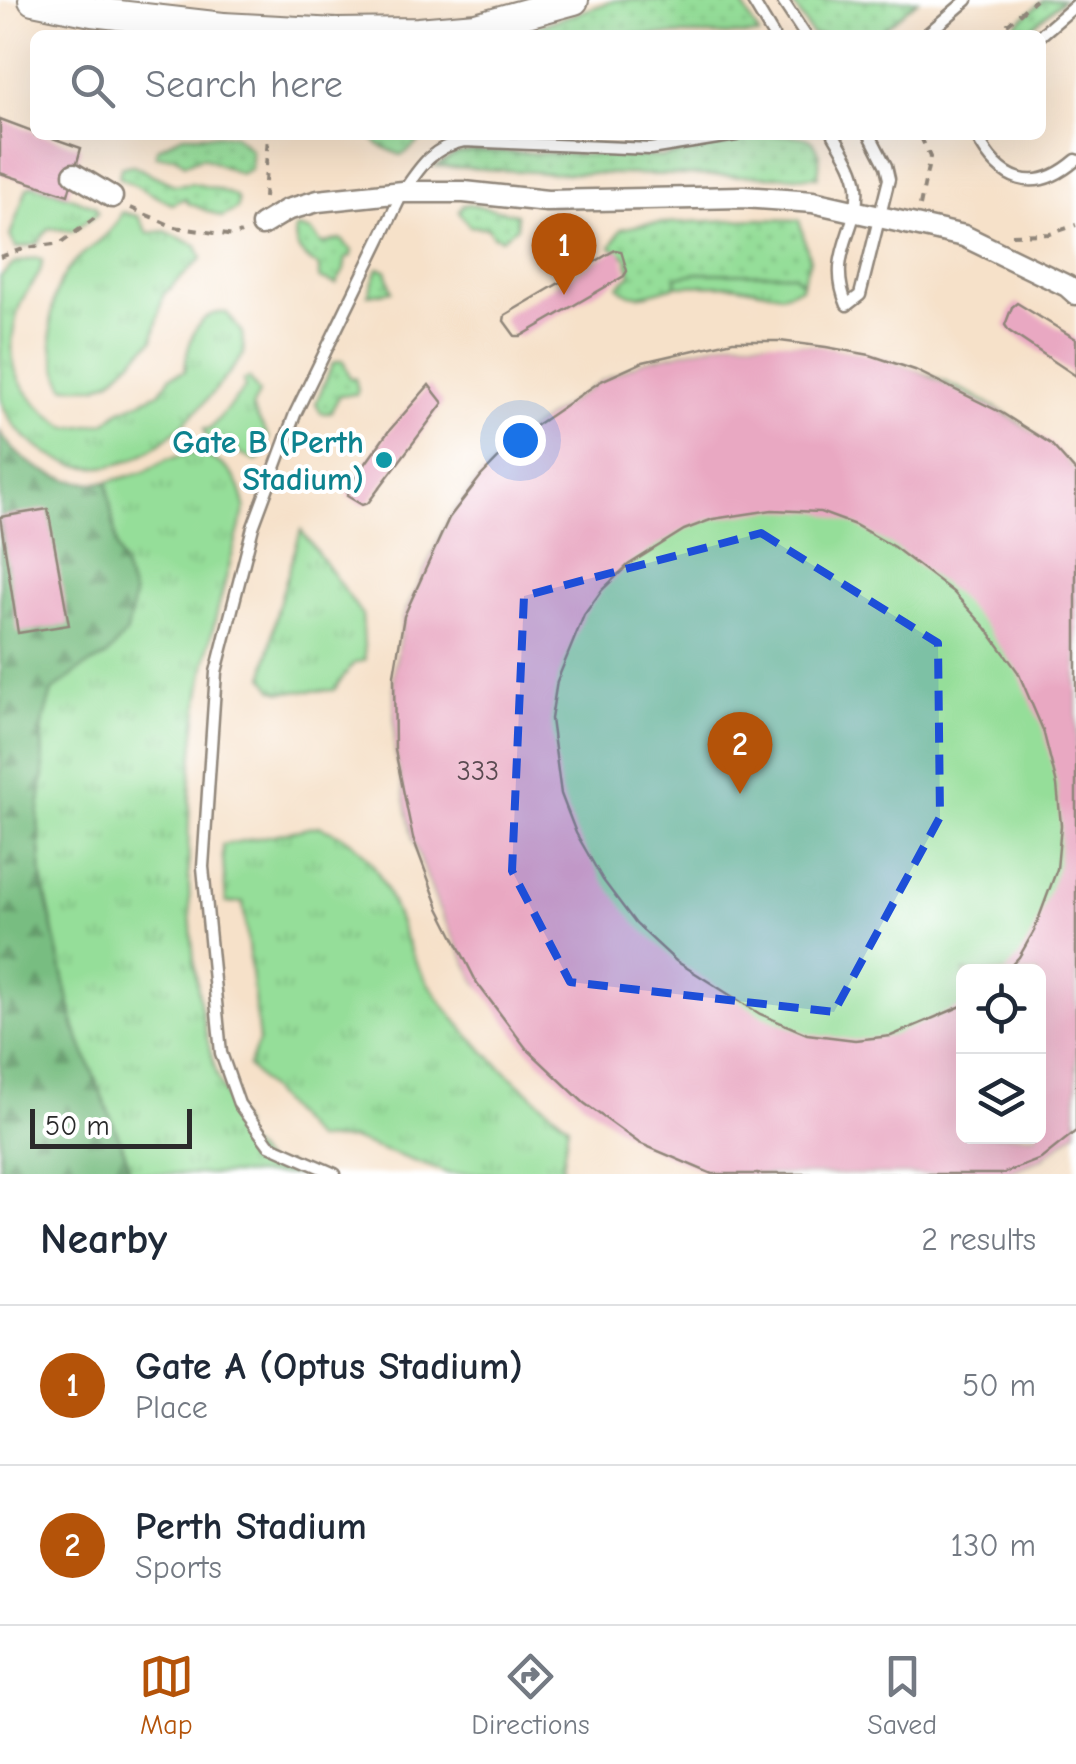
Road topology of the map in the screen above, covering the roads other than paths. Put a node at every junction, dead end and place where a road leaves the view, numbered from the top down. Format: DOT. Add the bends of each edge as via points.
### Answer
graph roads {
  1 [pos="33,0"];
  2 [pos="574,0"];
  3 [pos="752,0"];
  4 [pos="782,0"];
  5 [pos="967,0"];
  6 [pos="1076,5"];
  7 [pos="291,30"];
  8 [pos="441,30"];
  9 [pos="770,30"];
  10 [pos="802,30"];
  11 [pos="932,30"];
  12 [pos="1046,31"];
  13 [pos="705,140"];
  14 [pos="837,140"];
  15 [pos="873,140"];
  16 [pos="980,140"];
  17 [pos="1076,160"];
  18 [pos="74,174"];
  19 [pos="403,192"];
  20 [pos="112,197"];
  21 [pos="853,211"];
  22 [pos="877,216"];
  23 [pos="262,225"];
  24 [pos="1076,294"];
  25 [pos="335,1174"];
  1 -- 7 [label="street, bridge" via="92,12"];
  2 -- 8 [label="street, bridge"];
  3 -- 9 [label="lane"];
  4 -- 10 [label="lane"];
  5 -- 11 [label="lane"];
  6 -- 12 [label="lane"];
  13 -- 19 [label="lane" via="650,149 452,143 424,161"];
  14 -- 21 [label="lane" via="858,188"];
  15 -- 22 [label="lane" via="888,179"];
  16 -- 17 [label="lane" via="998,165 1022,181 1048,178"];
  18 -- 20 [label="street"];
  19 -- 21 [label="street" via="547,201 743,197"];
  19 -- 23 [label="street" via="318,200"];
  19 -- 25 [label="lane" via="295,414 252,527 216,672 203,867 221,1053 239,1104 269,1145"];
  21 -- 22 [label="street"];
  21 -- 22 [label="lane" via="838,285 847,304 860,295"];
  22 -- 24 [label="street" via="964,236"];
}
